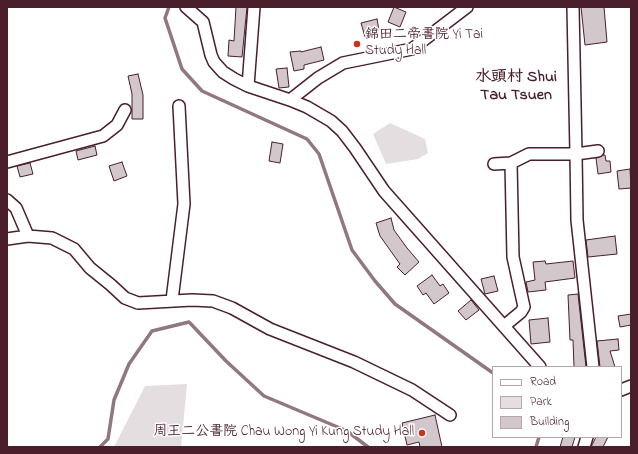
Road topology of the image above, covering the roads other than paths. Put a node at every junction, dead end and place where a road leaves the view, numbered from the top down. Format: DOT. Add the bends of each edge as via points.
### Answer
graph roads {
  1 [pos="254,7"];
  2 [pos="467,7"];
  3 [pos="573,7"];
  4 [pos="188,8"];
  5 [pos="248,86"];
  6 [pos="290,100"];
  7 [pos="179,106"];
  8 [pos="125,110"];
  9 [pos="598,151"];
  10 [pos="576,154"];
  11 [pos="7,162"];
  12 [pos="512,163"];
  13 [pos="494,164"];
  14 [pos="7,200"];
  15 [pos="28,236"];
  16 [pos="7,239"];
  17 [pos="172,300"];
  18 [pos="504,326"];
  19 [pos="539,366"];
  20 [pos="593,366"];
  21 [pos="450,415"];
  1 -- 5 [label="street"];
  2 -- 6 [label="street" via="412,49 343,63 318,78"];
  3 -- 10 [label="street"];
  4 -- 5 [label="street" via="203,22 211,55 218,68"];
  5 -- 6 [label="street"];
  6 -- 18 [label="street" via="325,118 342,131 384,191"];
  7 -- 17 [label="street" via="184,204"];
  8 -- 11 [label="street" via="117,125 103,136"];
  9 -- 10 [label="street"];
  10 -- 12 [label="street" via="529,154"];
  10 -- 20 [label="street" via="577,220"];
  12 -- 13 [label="street"];
  12 -- 18 [label="street" via="513,257 524,307"];
  14 -- 15 [label="street" via="16,208"];
  15 -- 16 [label="street"];
  15 -- 17 [label="street" via="52,238 74,249 90,268 125,298 138,303"];
  17 -- 21 [label="street" via="213,301 232,308 270,329 354,362 412,390"];
  18 -- 19 [label="street"];
}
